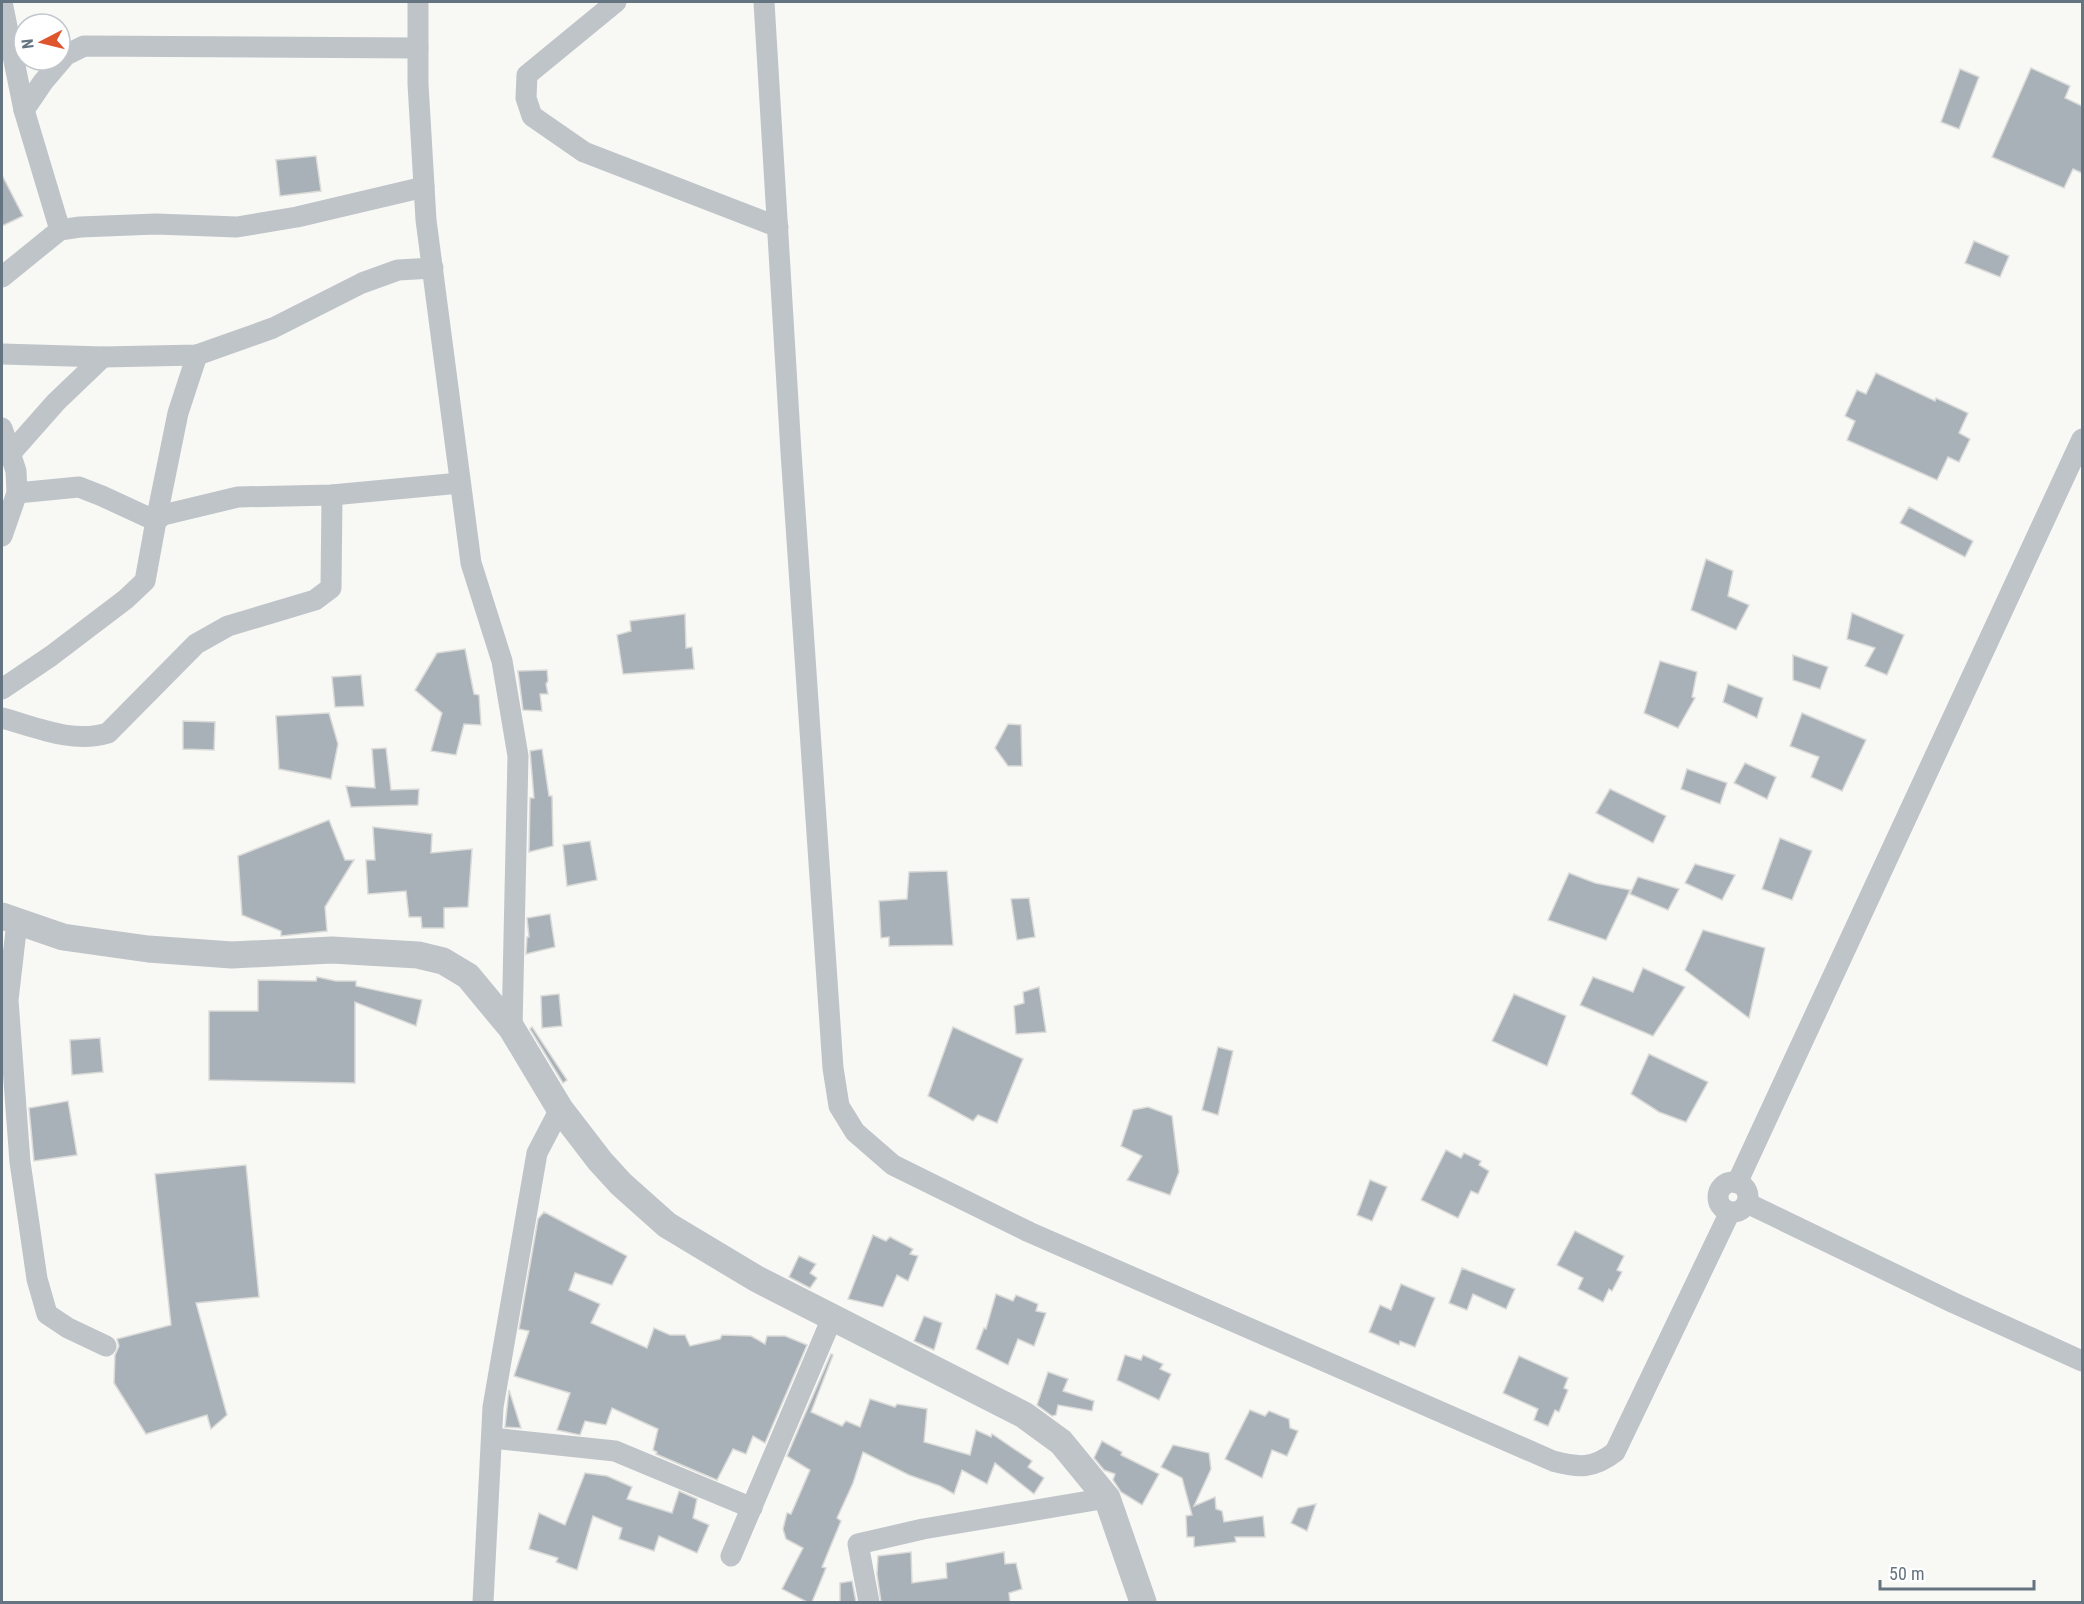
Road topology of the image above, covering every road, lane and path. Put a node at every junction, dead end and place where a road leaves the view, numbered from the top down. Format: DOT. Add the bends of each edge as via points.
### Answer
graph roads {
  1 [pos="2,2"];
  2 [pos="418,2"];
  3 [pos="615,2"];
  4 [pos="764,2"];
  5 [pos="418,48"];
  6 [pos="24,110"];
  7 [pos="424,187"];
  8 [pos="778,227"];
  9 [pos="60,230"];
  10 [pos="433,268"];
  11 [pos="2,277"];
  12 [pos="2,354"];
  13 [pos="197,355"];
  14 [pos="104,357"];
  15 [pos="2,428"];
  16 [pos="2082,439"];
  17 [pos="6,454"];
  18 [pos="460,483"];
  19 [pos="17,493"];
  20 [pos="332,495"];
  21 [pos="156,521"];
  22 [pos="2,536"];
  23 [pos="2,689"];
  24 [pos="2,718"];
  25 [pos="9,919"];
  26 [pos="512,1029"];
  27 [pos="560,1109"];
  28 [pos="1738,1208"];
  29 [pos="832,1318"];
  30 [pos="106,1346"];
  31 [pos="2082,1361"];
  32 [pos="492,1438"];
  33 [pos="1107,1498"];
  34 [pos="753,1508"];
  35 [pos="731,1556"];
  36 [pos="483,1602"];
  37 [pos="869,1602"];
  38 [pos="1143,1602"];
  1 -- 6 [label="street"];
  2 -- 5 [label="street"];
  3 -- 8 [label="street" via="527,75 526,98 532,116 584,152"];
  4 -- 8 [label="street"];
  5 -- 6 [label="street" via="84,46 66,55"];
  5 -- 7 [label="street"];
  6 -- 9 [label="street"];
  7 -- 9 [label="street" via="237,227 156,224"];
  7 -- 10 [label="street"];
  8 -- 28 [label="street" via="833,1068 839,1106 855,1132 893,1165 1029,1232 1553,1461 1574,1466 1591,1466 1615,1452"];
  9 -- 11 [label="street"];
  10 -- 13 [label="street" via="398,270 362,283 273,328"];
  10 -- 18 [label="street"];
  12 -- 14 [label="street"];
  13 -- 14 [label="street"];
  13 -- 21 [label="street" via="178,413"];
  14 -- 17 [label="street"];
  15 -- 17 [label="street"];
  16 -- 28 [label="street" via="1737,1183 1746,1190"];
  17 -- 19 [label="street" via="16,471"];
  18 -- 20 [label="street"];
  18 -- 26 [label="street" via="471,563 502,661 518,756"];
  19 -- 21 [label="street" via="79,487"];
  19 -- 22 [label="street"];
  20 -- 21 [label="street" via="238,497 188,507"];
  20 -- 24 [label="street" via="331,588 315,600 228,626 196,644 108,733 93,738 71,736"];
  21 -- 23 [label="street" via="146,581"];
  25 -- 26 [label="street" via="63,937 148,949 232,955 332,950 418,955 443,961 468,976"];
  25 -- 30 [label="street" via="8,1000 20,1162 37,1279 47,1314"];
  26 -- 27 [label="street"];
  27 -- 29 [label="street" via="621,1184 667,1225 747,1274"];
  27 -- 32 [label="street" via="537,1153 493,1407"];
  28 -- 31 [label="street"];
  29 -- 33 [label="street" via="1024,1415 1061,1442"];
  29 -- 34 [label="street"];
  32 -- 34 [label="street" via="615,1451"];
  32 -- 36 [label="street"];
  33 -- 37 [label="street" via="923,1528 858,1544"];
  33 -- 38 [label="street"];
  34 -- 35 [label="street"];
}
